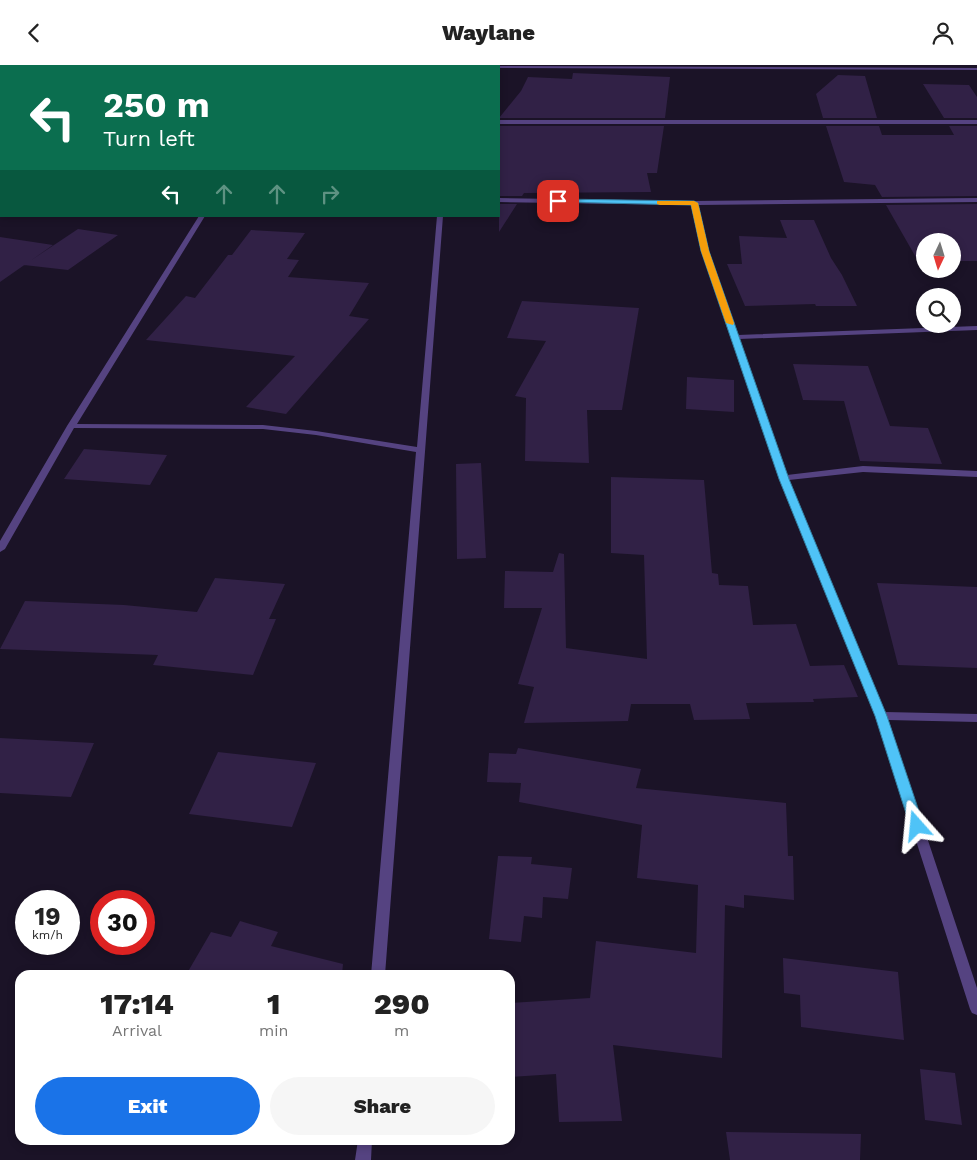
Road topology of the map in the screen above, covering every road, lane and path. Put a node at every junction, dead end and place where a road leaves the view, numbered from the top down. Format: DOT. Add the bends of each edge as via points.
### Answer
graph roads {
  1 [pos="500,67"];
  2 [pos="789,67"];
  3 [pos="977,69"];
  4 [pos="500,122"];
  5 [pos="977,123"];
  6 [pos="500,200"];
  7 [pos="977,200"];
  8 [pos="694,203"];
  9 [pos="201,217"];
  10 [pos="440,217"];
  11 [pos="977,328"];
  12 [pos="735,337"];
  13 [pos="71,426"];
  14 [pos="420,450"];
  15 [pos="977,474"];
  16 [pos="784,479"];
  17 [pos="0,549"];
  18 [pos="881,716"];
  19 [pos="977,718"];
  20 [pos="378,970"];
  21 [pos="977,1009"];
  22 [pos="364,1145"];
  23 [pos="363,1160"];
  1 -- 2 [label="street"];
  2 -- 3 [label="street"];
  4 -- 5 [label="street"];
  6 -- 8 [label="street"];
  7 -- 8 [label="street"];
  8 -- 12 [label="street" via="705,251"];
  9 -- 13 [label="street"];
  10 -- 14 [label="street"];
  11 -- 12 [label="street"];
  12 -- 16 [label="street"];
  13 -- 14 [label="street" via="263,427"];
  13 -- 17 [label="street"];
  14 -- 20 [label="street"];
  15 -- 16 [label="street" via="863,469"];
  16 -- 18 [label="street"];
  18 -- 19 [label="street"];
  18 -- 21 [label="street"];
  22 -- 23 [label="street"];
}
